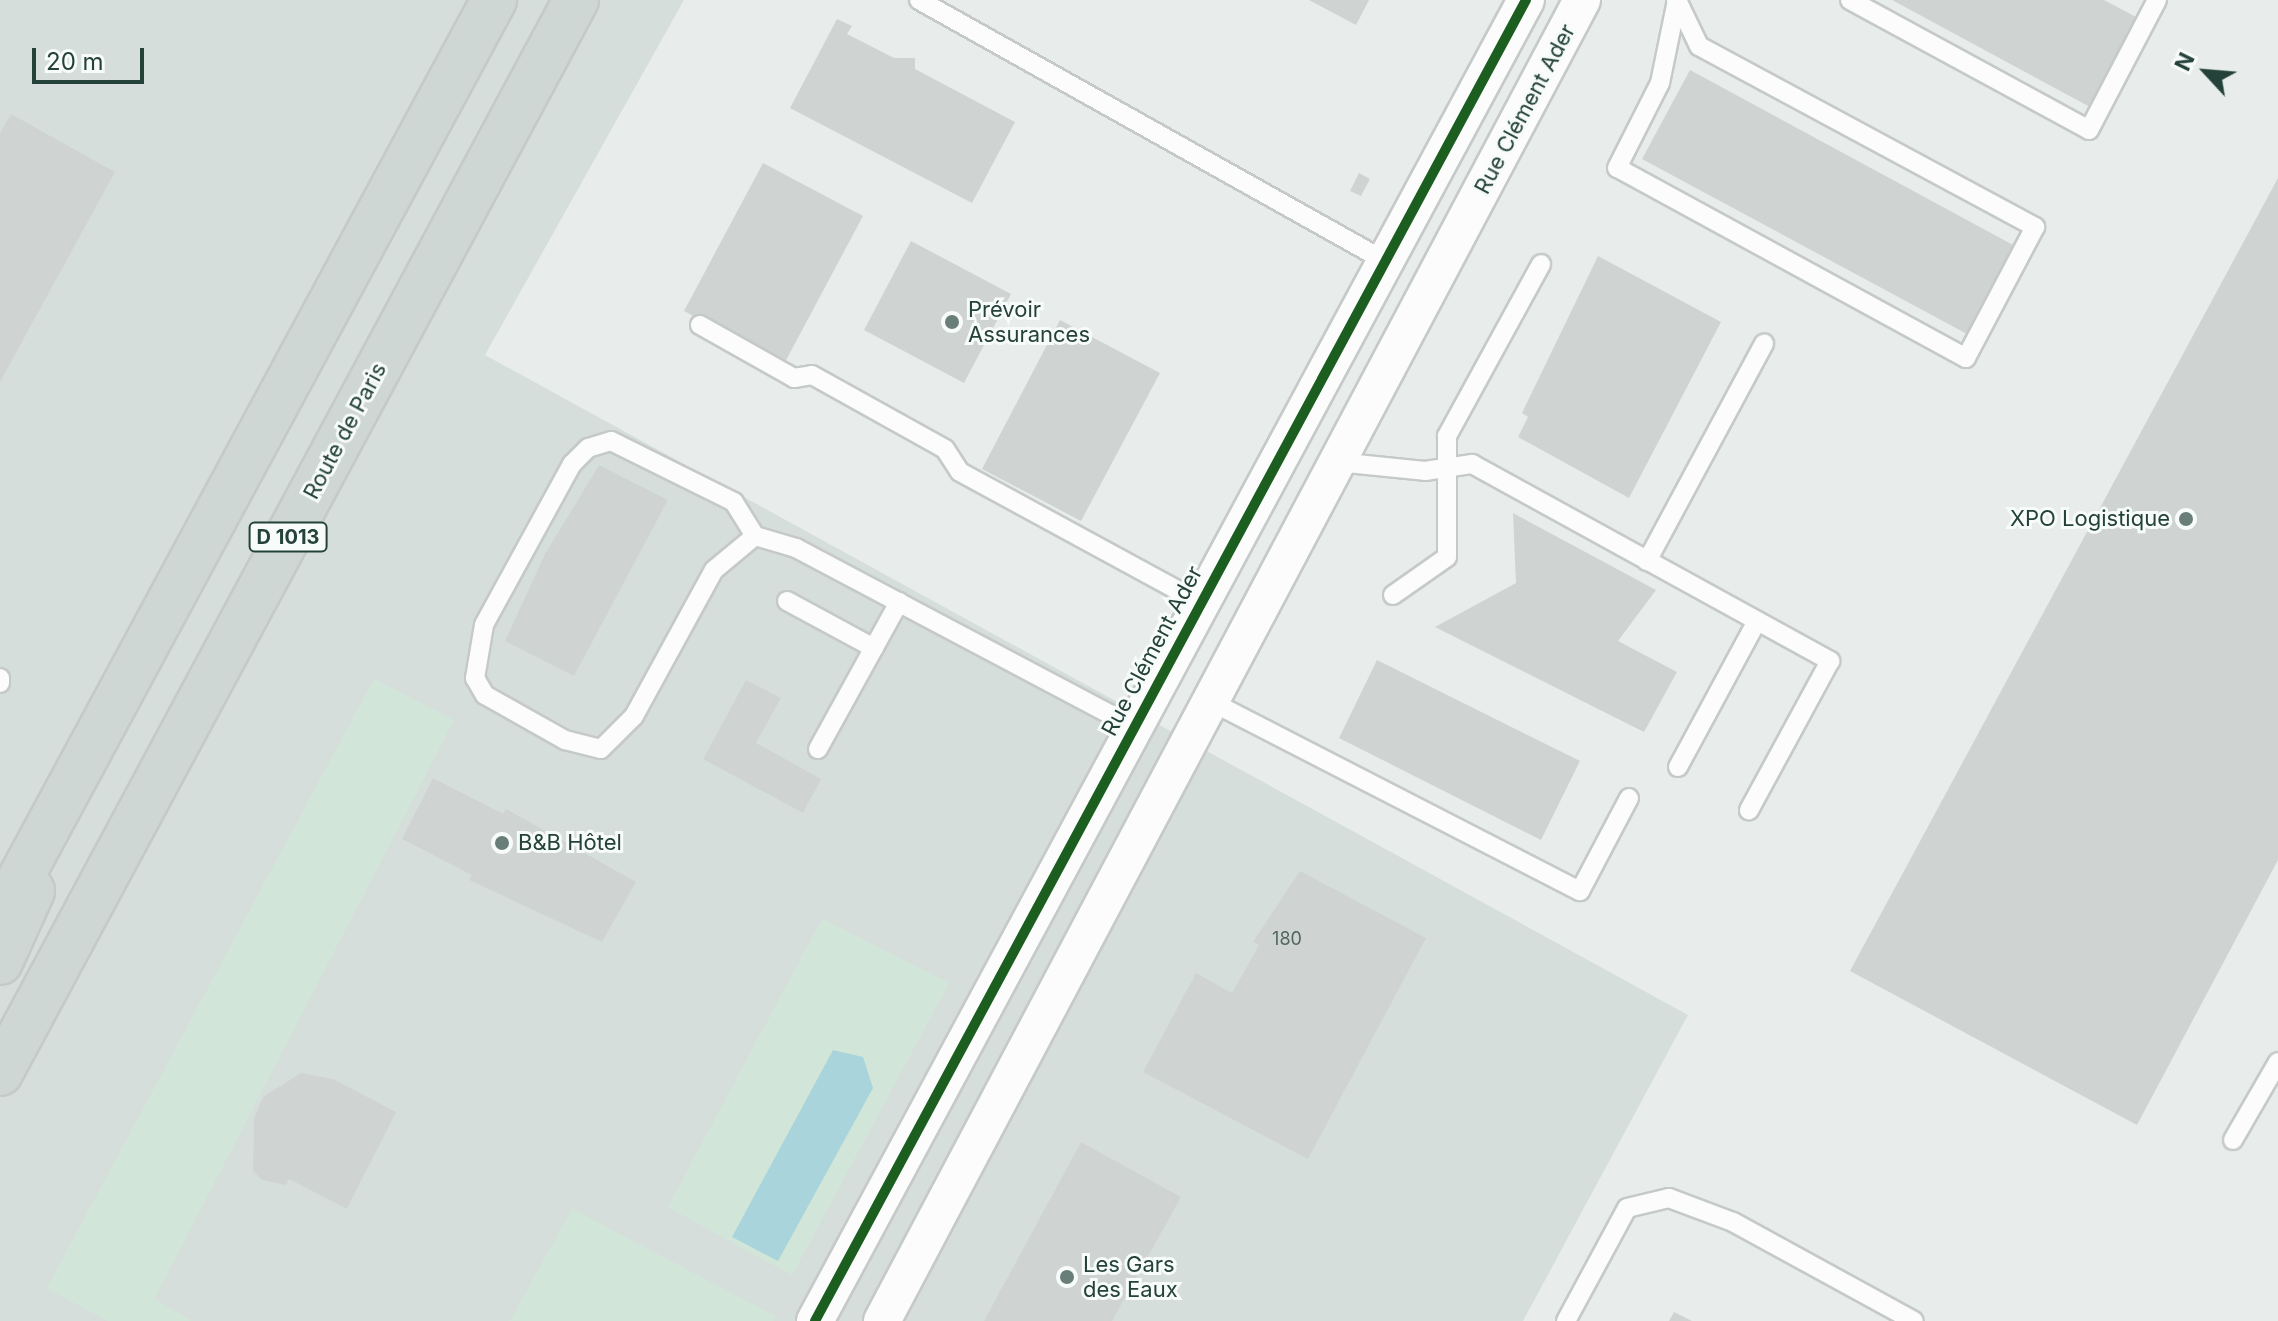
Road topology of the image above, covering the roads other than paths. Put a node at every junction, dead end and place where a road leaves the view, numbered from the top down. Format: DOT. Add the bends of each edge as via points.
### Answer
graph roads {
  1 [pos="494,0"];
  2 [pos="576,0"];
  3 [pos="919,0"];
  4 [pos="1526,0"];
  5 [pos="1582,0"];
  6 [pos="1677,0"];
  7 [pos="1850,0"];
  8 [pos="2157,0"];
  9 [pos="1385,261"];
  10 [pos="1541,264"];
  11 [pos="700,325"];
  12 [pos="1764,344"];
  13 [pos="1337,462"];
  14 [pos="1443,468"];
  15 [pos="755,536"];
  16 [pos="1647,561"];
  17 [pos="1393,595"];
  18 [pos="787,601"];
  19 [pos="899,602"];
  20 [pos="1201,603"];
  21 [pos="1757,621"];
  22 [pos="874,648"];
  23 [pos="123,688"];
  24 [pos="1210,701"];
  25 [pos="1134,727"];
  26 [pos="818,749"];
  27 [pos="1678,767"];
  28 [pos="1629,798"];
  29 [pos="1749,810"];
  30 [pos="0,916"];
  31 [pos="0,962"];
  32 [pos="2278,1062"];
  33 [pos="0,1073"];
  34 [pos="2233,1140"];
  35 [pos="815,1321"];
  36 [pos="882,1321"];
  37 [pos="1566,1321"];
  38 [pos="1914,1321"];
  1 -- 23 [label="main road, D 1013"];
  2 -- 33 [label="main road, Route de Paris / D 1013"];
  3 -- 9 [label="lane"];
  4 -- 9 [label="street, Rue Clément Ader"];
  5 -- 13 [label="street, Rue Clément Ader"];
  6 -- 6 [label="lane" via="1699,46 2035,227 1966,358 1617,168 1660,83"];
  7 -- 8 [label="lane" via="2089,130"];
  9 -- 20 [label="street, Rue Clément Ader"];
  10 -- 14 [label="lane" via="1447,436"];
  11 -- 20 [label="lane" via="905,426 945,449 960,472"];
  12 -- 16 [label="lane"];
  13 -- 14 [label="lane"];
  13 -- 24 [label="street, Rue Clément Ader"];
  14 -- 16 [label="lane" via="1472,464"];
  14 -- 17 [label="lane" via="1447,557"];
  15 -- 15 [label="lane" via="734,502 611,441 588,448 572,464 484,625 475,678 485,695 565,740 601,749 634,716 714,570"];
  15 -- 19 [label="lane" via="796,548"];
  16 -- 21 [label="lane"];
  18 -- 22 [label="lane"];
  19 -- 22 [label="lane"];
  19 -- 25 [label="lane"];
  20 -- 25 [label="street, Rue Clément Ader"];
  21 -- 27 [label="lane"];
  21 -- 29 [label="lane" via="1830,661"];
  22 -- 26 [label="lane"];
  23 -- 30 [label="main road, D 1013"];
  23 -- 31 [label="main road"];
  24 -- 28 [label="lane" via="1580,891"];
  24 -- 36 [label="street, Rue Clément Ader"];
  25 -- 35 [label="street, Rue Clément Ader"];
  32 -- 34 [label="lane"];
  37 -- 38 [label="lane" via="1627,1208 1669,1198 1733,1222"];
}
